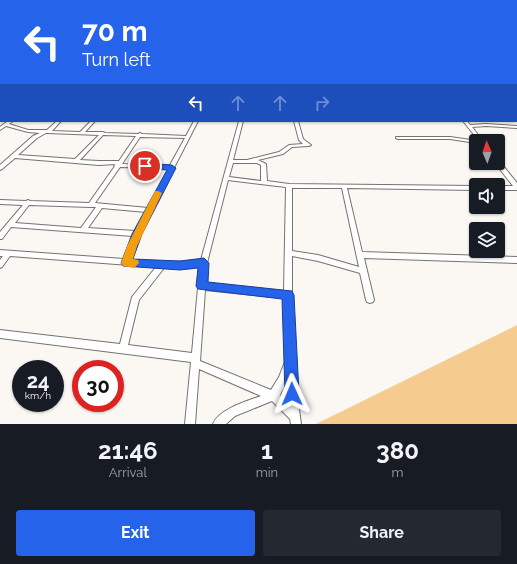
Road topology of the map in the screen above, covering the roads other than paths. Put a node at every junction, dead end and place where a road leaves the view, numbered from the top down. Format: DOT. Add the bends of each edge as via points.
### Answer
graph roads {
  1 [pos="10,122"];
  2 [pos="58,122"];
  3 [pos="92,122"];
  4 [pos="195,122"];
  5 [pos="241,122"];
  6 [pos="296,122"];
  7 [pos="466,122"];
  8 [pos="6,125"];
  9 [pos="469,126"];
  10 [pos="517,127"];
  11 [pos="0,129"];
  12 [pos="47,132"];
  13 [pos="81,133"];
  14 [pos="103,133"];
  15 [pos="140,134"];
  16 [pos="475,134"];
  17 [pos="187,137"];
  18 [pos="398,138"];
  19 [pos="469,141"];
  20 [pos="14,156"];
  21 [pos="0,160"];
  22 [pos="10,160"];
  23 [pos="76,161"];
  24 [pos="230,161"];
  25 [pos="246,162"];
  26 [pos="118,164"];
  27 [pos="0,168"];
  28 [pos="172,168"];
  29 [pos="504,170"];
  30 [pos="226,178"];
  31 [pos="264,183"];
  32 [pos="288,186"];
  33 [pos="344,187"];
  34 [pos="517,187"];
  35 [pos="469,188"];
  36 [pos="505,188"];
  37 [pos="0,202"];
  38 [pos="28,202"];
  39 [pos="91,205"];
  40 [pos="100,206"];
  41 [pos="150,210"];
  42 [pos="10,225"];
  43 [pos="83,230"];
  44 [pos="137,234"];
  45 [pos="0,236"];
  46 [pos="0,253"];
  47 [pos="9,253"];
  48 [pos="288,253"];
  49 [pos="361,255"];
  50 [pos="517,260"];
  51 [pos="126,263"];
  52 [pos="204,263"];
  53 [pos="0,265"];
  54 [pos="162,265"];
  55 [pos="364,271"];
  56 [pos="202,286"];
  57 [pos="288,295"];
  58 [pos="370,300"];
  59 [pos="0,334"];
  60 [pos="123,350"];
  61 [pos="291,358"];
  62 [pos="195,361"];
  63 [pos="272,396"];
  64 [pos="295,420"];
  65 [pos="190,424"];
  66 [pos="218,424"];
  1 -- 8 [label="street"];
  2 -- 12 [label="street"];
  3 -- 13 [label="street"];
  4 -- 17 [label="street"];
  5 -- 24 [label="street"];
  6 -- 25 [label="street" via="301,140 309,145 291,146 282,152"];
  7 -- 9 [label="street"];
  8 -- 11 [label="street"];
  8 -- 12 [label="street" via="22,130"];
  9 -- 10 [label="street"];
  9 -- 16 [label="street"];
  12 -- 13 [label="street"];
  12 -- 20 [label="street" via="35,137"];
  13 -- 14 [label="street"];
  14 -- 15 [label="street"];
  14 -- 23 [label="street"];
  15 -- 17 [label="street"];
  15 -- 26 [label="street"];
  17 -- 28 [label="street"];
  18 -- 19 [label="street" via="450,138"];
  20 -- 22 [label="street"];
  20 -- 23 [label="street"];
  21 -- 22 [label="street"];
  22 -- 27 [label="street"];
  23 -- 26 [label="street"];
  24 -- 25 [label="street"];
  24 -- 30 [label="street"];
  25 -- 31 [label="street" via="264,165"];
  26 -- 28 [label="street"];
  26 -- 39 [label="street"];
  28 -- 41 [label="street"];
  29 -- 34 [label="street"];
  30 -- 31 [label="street"];
  30 -- 52 [label="street"];
  31 -- 32 [label="street"];
  32 -- 33 [label="street"];
  32 -- 48 [label="street"];
  33 -- 35 [label="street"];
  33 -- 49 [label="street"];
  34 -- 36 [label="street"];
  37 -- 38 [label="street"];
  38 -- 39 [label="street"];
  38 -- 42 [label="street"];
  39 -- 40 [label="street"];
  40 -- 41 [label="street"];
  40 -- 43 [label="street"];
  41 -- 44 [label="street"];
  42 -- 43 [label="street"];
  42 -- 45 [label="street"];
  43 -- 44 [label="street"];
  44 -- 51 [label="street"];
  46 -- 47 [label="street"];
  47 -- 51 [label="street"];
  47 -- 53 [label="street"];
  48 -- 55 [label="street" via="316,256"];
  48 -- 57 [label="street"];
  49 -- 50 [label="street"];
  49 -- 55 [label="street"];
  51 -- 54 [label="street"];
  52 -- 54 [label="street"];
  52 -- 56 [label="street"];
  54 -- 60 [label="street" via="135,299"];
  55 -- 58 [label="street"];
  56 -- 57 [label="street"];
  56 -- 62 [label="street"];
  57 -- 61 [label="street"];
  59 -- 60 [label="street"];
  60 -- 62 [label="street"];
  61 -- 63 [label="street" via="281,385"];
  61 -- 64 [label="street"];
  62 -- 63 [label="street"];
  62 -- 65 [label="street"];
  63 -- 64 [label="street"];
  63 -- 66 [label="street" via="232,412"];
}
